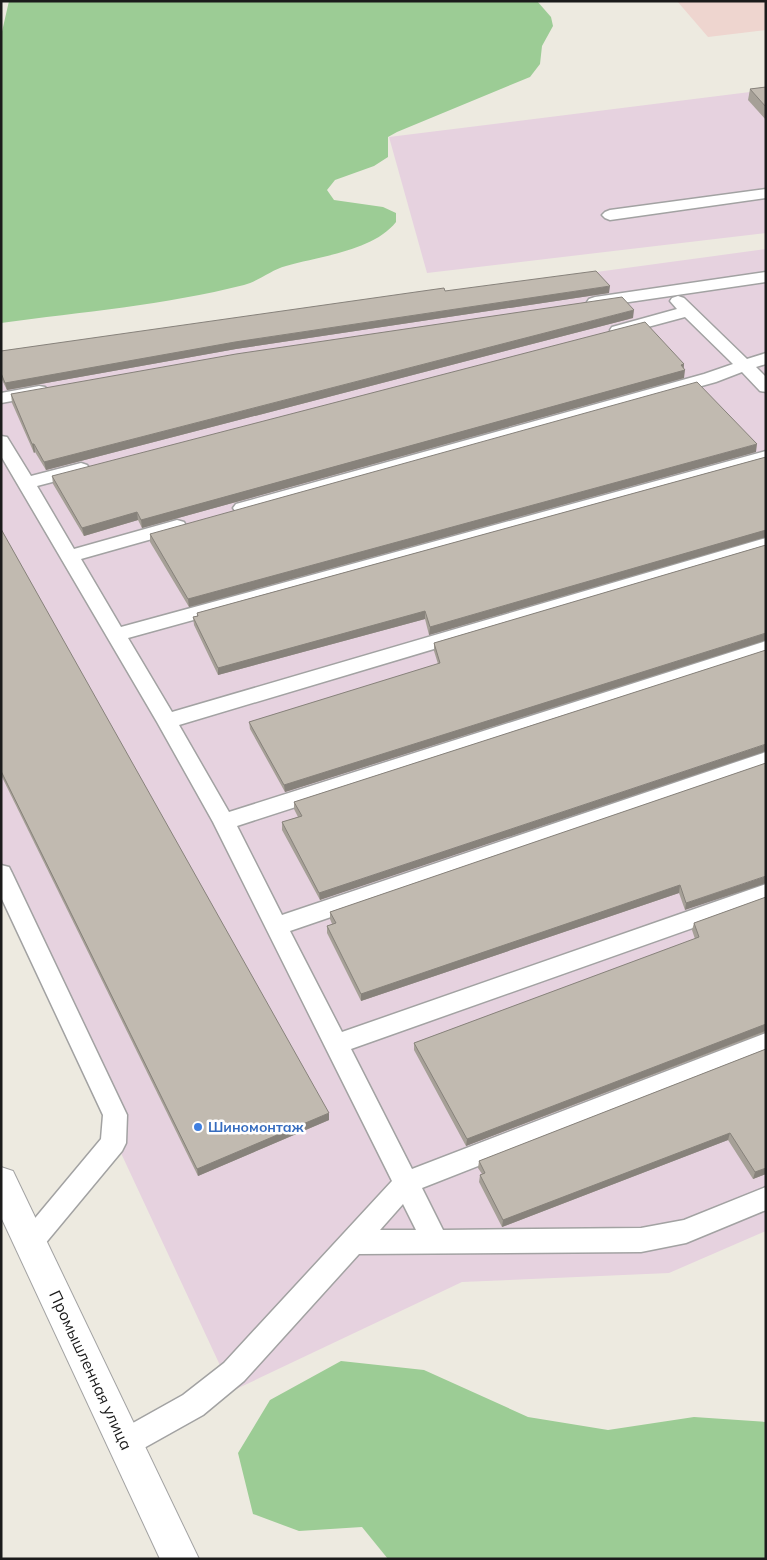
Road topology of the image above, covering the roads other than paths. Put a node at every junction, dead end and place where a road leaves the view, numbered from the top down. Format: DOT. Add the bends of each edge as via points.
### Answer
graph roads {
  1 [pos="766,193"];
  2 [pos="610,215"];
  3 [pos="766,277"];
  4 [pos="670,291"];
  5 [pos="576,305"];
  6 [pos="688,311"];
  7 [pos="602,334"];
  8 [pos="766,358"];
  9 [pos="744,366"];
  10 [pos="766,387"];
  11 [pos="50,389"];
  12 [pos="1,398"];
  13 [pos="1,442"];
  14 [pos="766,456"];
  15 [pos="94,466"];
  16 [pos="27,483"];
  17 [pos="223,514"];
  18 [pos="195,522"];
  19 [pos="766,544"];
  20 [pos="70,556"];
  21 [pos="116,635"];
  22 [pos="766,648"];
  23 [pos="167,720"];
  24 [pos="766,760"];
  25 [pos="224,822"];
  26 [pos="1,873"];
  27 [pos="766,893"];
  28 [pos="277,926"];
  29 [pos="766,1043"];
  30 [pos="336,1044"];
  31 [pos="1,1181"];
  32 [pos="406,1183"];
  33 [pos="766,1198"];
  34 [pos="435,1241"];
  35 [pos="352,1242"];
  36 [pos="30,1243"];
  37 [pos="125,1443"];
  38 [pos="180,1559"];
  1 -- 2 [label="lane"];
  3 -- 4 [label="lane"];
  4 -- 5 [label="lane"];
  4 -- 6 [label="lane"];
  6 -- 7 [label="lane"];
  6 -- 9 [label="lane"];
  8 -- 9 [label="lane"];
  9 -- 10 [label="lane"];
  9 -- 17 [label="lane"];
  11 -- 12 [label="lane"];
  13 -- 16 [label="lane"];
  14 -- 21 [label="lane"];
  15 -- 16 [label="lane"];
  16 -- 20 [label="lane"];
  18 -- 20 [label="lane"];
  19 -- 23 [label="lane"];
  20 -- 21 [label="lane"];
  21 -- 23 [label="lane"];
  22 -- 25 [label="lane"];
  23 -- 25 [label="lane"];
  24 -- 28 [label="lane"];
  25 -- 28 [label="lane"];
  26 -- 36 [label="lane" via="115,1115 113,1143"];
  27 -- 30 [label="lane"];
  28 -- 30 [label="lane"];
  29 -- 32 [label="lane"];
  30 -- 32 [label="lane"];
  31 -- 36 [label="street, Промышленная улица"];
  32 -- 34 [label="lane"];
  32 -- 35 [label="lane"];
  33 -- 34 [label="lane" via="686,1231 641,1240"];
  34 -- 35 [label="lane"];
  35 -- 37 [label="lane" via="234,1372 194,1405"];
  36 -- 37 [label="street, Промышленная улица"];
  37 -- 38 [label="street, Промышленная улица"];
}
